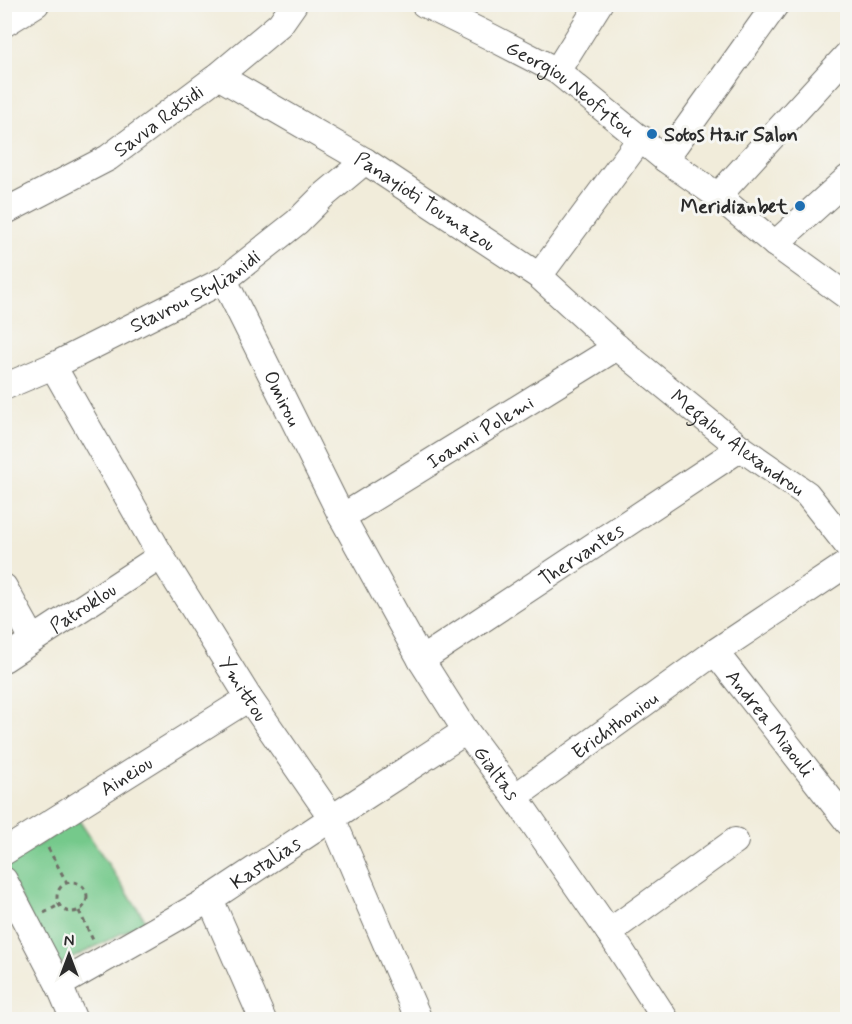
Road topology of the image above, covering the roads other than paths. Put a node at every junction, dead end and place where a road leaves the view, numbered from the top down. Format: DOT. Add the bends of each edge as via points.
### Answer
graph roads {
  1 [pos="36,4"];
  2 [pos="294,4"];
  3 [pos="424,4"];
  4 [pos="599,4"];
  5 [pos="776,4"];
  6 [pos="4,24"];
  7 [pos="848,54"];
  8 [pos="556,71"];
  9 [pos="218,76"];
  10 [pos="641,138"];
  11 [pos="665,159"];
  12 [pos="365,161"];
  13 [pos="848,178"];
  14 [pos="718,196"];
  15 [pos="4,212"];
  16 [pos="775,244"];
  17 [pos="539,276"];
  18 [pos="224,280"];
  19 [pos="848,297"];
  20 [pos="617,347"];
  21 [pos="53,366"];
  22 [pos="4,387"];
  23 [pos="741,448"];
  24 [pos="342,517"];
  25 [pos="848,546"];
  26 [pos="161,556"];
  27 [pos="848,563"];
  28 [pos="4,587"];
  29 [pos="33,639"];
  30 [pos="715,652"];
  31 [pos="4,659"];
  32 [pos="421,660"];
  33 [pos="249,698"];
  34 [pos="466,731"];
  35 [pos="515,797"];
  36 [pos="332,818"];
  37 [pos="848,822"];
  38 [pos="735,840"];
  39 [pos="4,852"];
  40 [pos="4,880"];
  41 [pos="210,899"];
  42 [pos="609,933"];
  43 [pos="58,985"];
  44 [pos="74,1020"];
  45 [pos="263,1020"];
  46 [pos="419,1020"];
  47 [pos="666,1020"];
  1 -- 6 [label="street"];
  2 -- 9 [label="street, Savva Rotsidi" via="280,24"];
  3 -- 8 [label="street, Georgiou Neofytou"];
  4 -- 8 [label="street"];
  5 -- 11 [label="street"];
  7 -- 14 [label="street"];
  8 -- 10 [label="street, Georgiou Neofytou"];
  9 -- 12 [label="street, Panayioti Toumazou"];
  9 -- 15 [label="street, Savva Rotsidi" via="108,158"];
  10 -- 11 [label="street, Georgiou Neofytou"];
  10 -- 17 [label="street"];
  11 -- 14 [label="street, Georgiou Neofytou"];
  12 -- 17 [label="street, Panayioti Toumazou"];
  12 -- 18 [label="street, Stavrou Stylianidi"];
  13 -- 16 [label="street"];
  14 -- 16 [label="street, Georgiou Neofytou"];
  16 -- 19 [label="street, Georgiou Neofytou"];
  17 -- 20 [label="street, Panayioti Toumazou"];
  18 -- 21 [label="street, Stavrou Stylianidi"];
  18 -- 24 [label="street, Omirou"];
  20 -- 23 [label="street, Megalou Alexandrou"];
  20 -- 24 [label="street, Ioanni Polemi"];
  21 -- 22 [label="street, Stavrou Stylianidi"];
  21 -- 26 [label="street, Ymittou"];
  23 -- 25 [label="street, Megalou Alexandrou" via="807,494"];
  23 -- 32 [label="street, Thervantes"];
  24 -- 32 [label="street, Gialtas"];
  26 -- 29 [label="street, Patroklou"];
  26 -- 33 [label="street, Ymittou"];
  27 -- 30 [label="street, Erichthoniou"];
  28 -- 29 [label="street"];
  29 -- 31 [label="street, Patroklou"];
  30 -- 35 [label="street, Erichthoniou"];
  30 -- 37 [label="street, Andrea Miaouli"];
  32 -- 34 [label="street, Gialtas"];
  33 -- 36 [label="street, Ymittou"];
  33 -- 39 [label="street, Aineiou"];
  34 -- 35 [label="street, Gialtas"];
  34 -- 36 [label="street, Kastalias"];
  35 -- 42 [label="street, Gialtas"];
  36 -- 41 [label="street, Kastalias"];
  36 -- 46 [label="street, Ymittou"];
  38 -- 42 [label="street"];
  40 -- 43 [label="street"];
  41 -- 43 [label="street, Kastalias"];
  41 -- 45 [label="street"];
  42 -- 47 [label="street, Gialtas"];
  43 -- 44 [label="street"];
}
